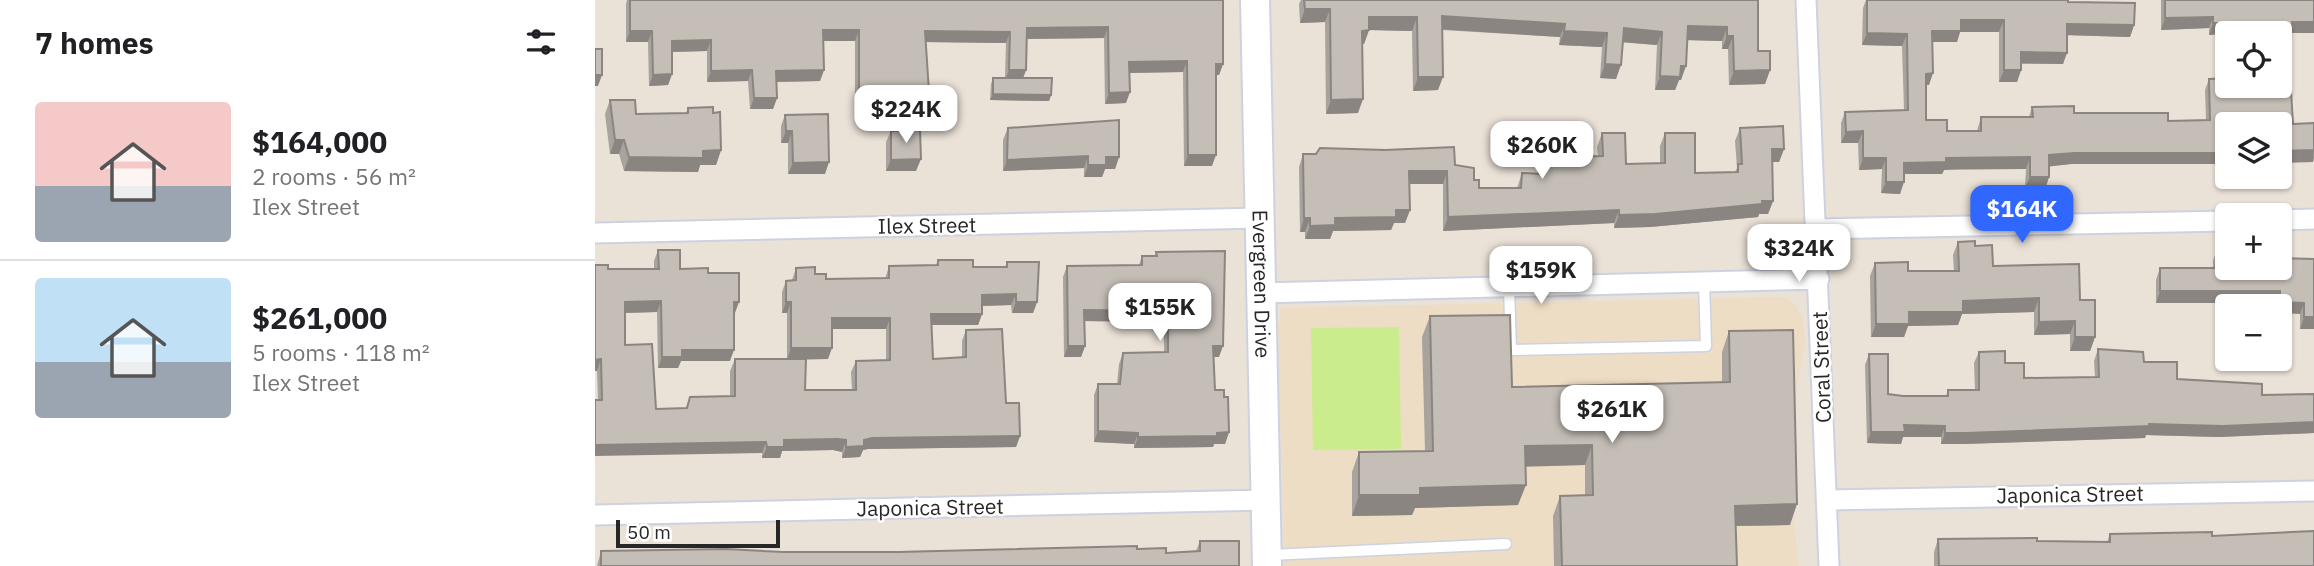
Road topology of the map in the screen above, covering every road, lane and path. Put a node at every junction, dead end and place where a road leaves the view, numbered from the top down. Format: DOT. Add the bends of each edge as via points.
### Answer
graph roads {
  1 [pos="1255,0"];
  2 [pos="1806,0"];
  3 [pos="1260,218"];
  4 [pos="2314,219"];
  5 [pos="2292,220"];
  6 [pos="2215,221"];
  7 [pos="1816,229"];
  8 [pos="595,233"];
  9 [pos="1819,279"];
  10 [pos="1704,281"];
  11 [pos="1509,287"];
  12 [pos="1262,293"];
  13 [pos="2314,491"];
  14 [pos="1266,500"];
  15 [pos="1827,500"];
  16 [pos="595,515"];
  17 [pos="1506,544"];
  18 [pos="1267,560"];
  19 [pos="1829,566"];
  1 -- 3 [label="street, Evergreen Drive"];
  2 -- 7 [label="street, Coral Street"];
  3 -- 8 [label="street, Ilex Street"];
  3 -- 12 [label="street, Evergreen Drive"];
  4 -- 5 [label="street"];
  6 -- 7 [label="street"];
  7 -- 9 [label="street, Coral Street"];
  9 -- 10 [label="street"];
  9 -- 15 [label="street, Coral Street"];
  10 -- 11 [label="street"];
  10 -- 11 [label="lane" via="1706,346 1511,350"];
  11 -- 12 [label="street"];
  12 -- 14 [label="street, Evergreen Drive"];
  13 -- 15 [label="street, Japonica Street"];
  14 -- 16 [label="street, Japonica Street"];
  14 -- 18 [label="street, Evergreen Drive"];
  15 -- 19 [label="street, Coral Street"];
  17 -- 18 [label="lane"];
}
